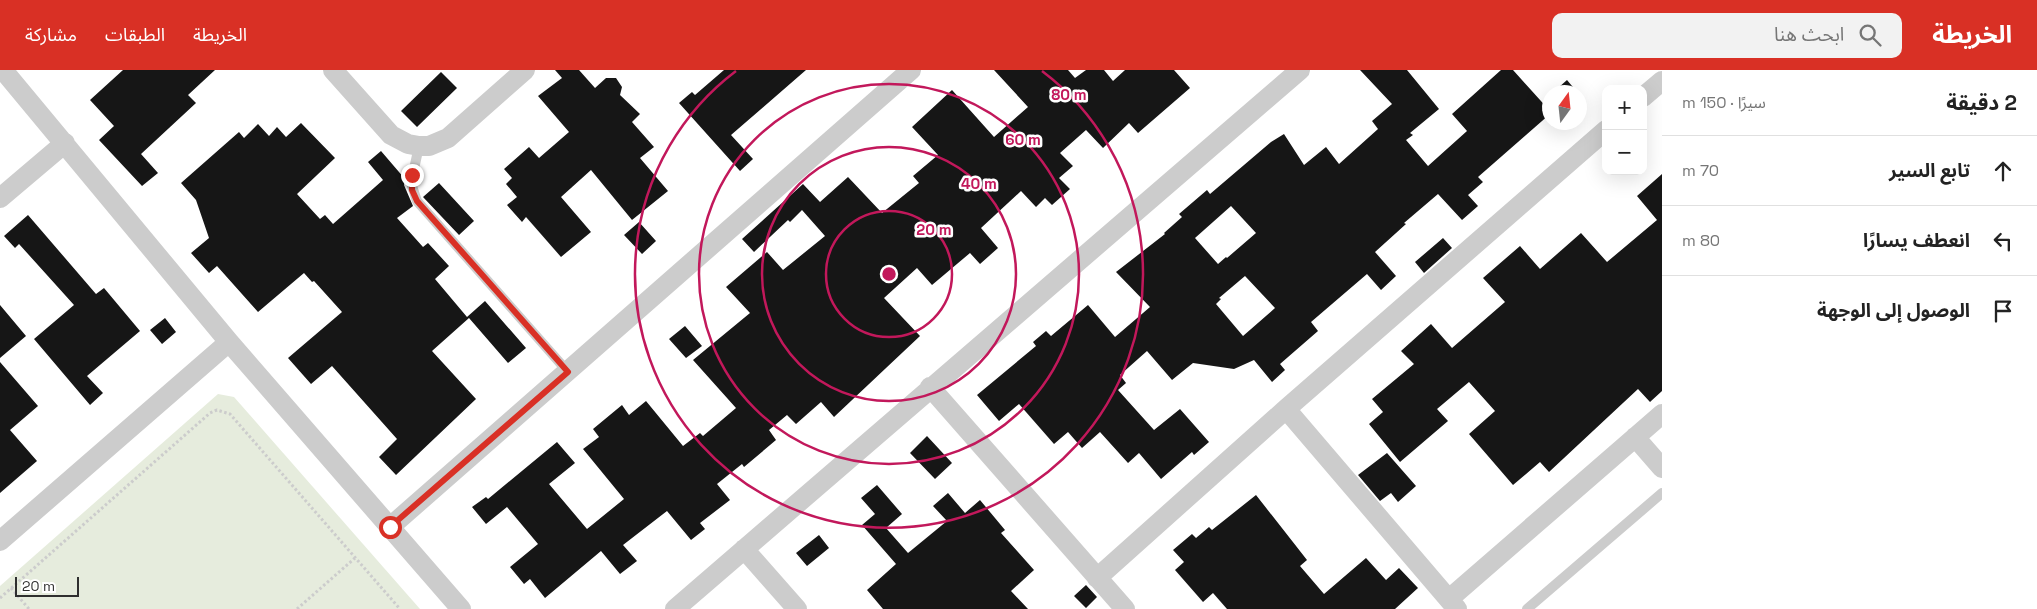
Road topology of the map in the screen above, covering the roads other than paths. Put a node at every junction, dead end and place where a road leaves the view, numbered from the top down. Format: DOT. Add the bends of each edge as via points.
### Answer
graph roads {
  1 [pos="3,70"];
  2 [pos="333,70"];
  3 [pos="525,70"];
  4 [pos="911,70"];
  5 [pos="1300,70"];
  6 [pos="1662,81"];
  7 [pos="1647,94"];
  8 [pos="1602,134"];
  9 [pos="65,143"];
  10 [pos="419,146"];
  11 [pos="0,198"];
  12 [pos="229,342"];
  13 [pos="568,372"];
  14 [pos="930,388"];
  15 [pos="1286,410"];
  16 [pos="1662,414"];
  17 [pos="1635,437"];
  18 [pos="1662,468"];
  19 [pos="1662,493"];
  20 [pos="390,527"];
  21 [pos="0,541"];
  22 [pos="744,549"];
  23 [pos="1097,578"];
  24 [pos="1453,604"];
  25 [pos="679,608"];
  26 [pos="461,609"];
  27 [pos="797,609"];
  28 [pos="1125,609"];
  29 [pos="1527,609"];
  1 -- 9 [label="street"];
  2 -- 10 [label="street" via="391,135"];
  3 -- 10 [label="street" via="448,138 429,146"];
  4 -- 13 [label="street"];
  5 -- 14 [label="street"];
  6 -- 7 [label="street"];
  8 -- 15 [label="street"];
  9 -- 11 [label="street"];
  9 -- 12 [label="street"];
  10 -- 13 [label="lane" via="411,183 417,201"];
  12 -- 20 [label="street"];
  12 -- 21 [label="street"];
  13 -- 20 [label="street"];
  14 -- 22 [label="street"];
  14 -- 23 [label="street"];
  15 -- 23 [label="street"];
  15 -- 24 [label="street"];
  16 -- 17 [label="street"];
  17 -- 18 [label="street"];
  17 -- 24 [label="street"];
  19 -- 29 [label="lane"];
  20 -- 26 [label="street"];
  22 -- 25 [label="street"];
  22 -- 27 [label="street"];
  23 -- 28 [label="street"];
}
